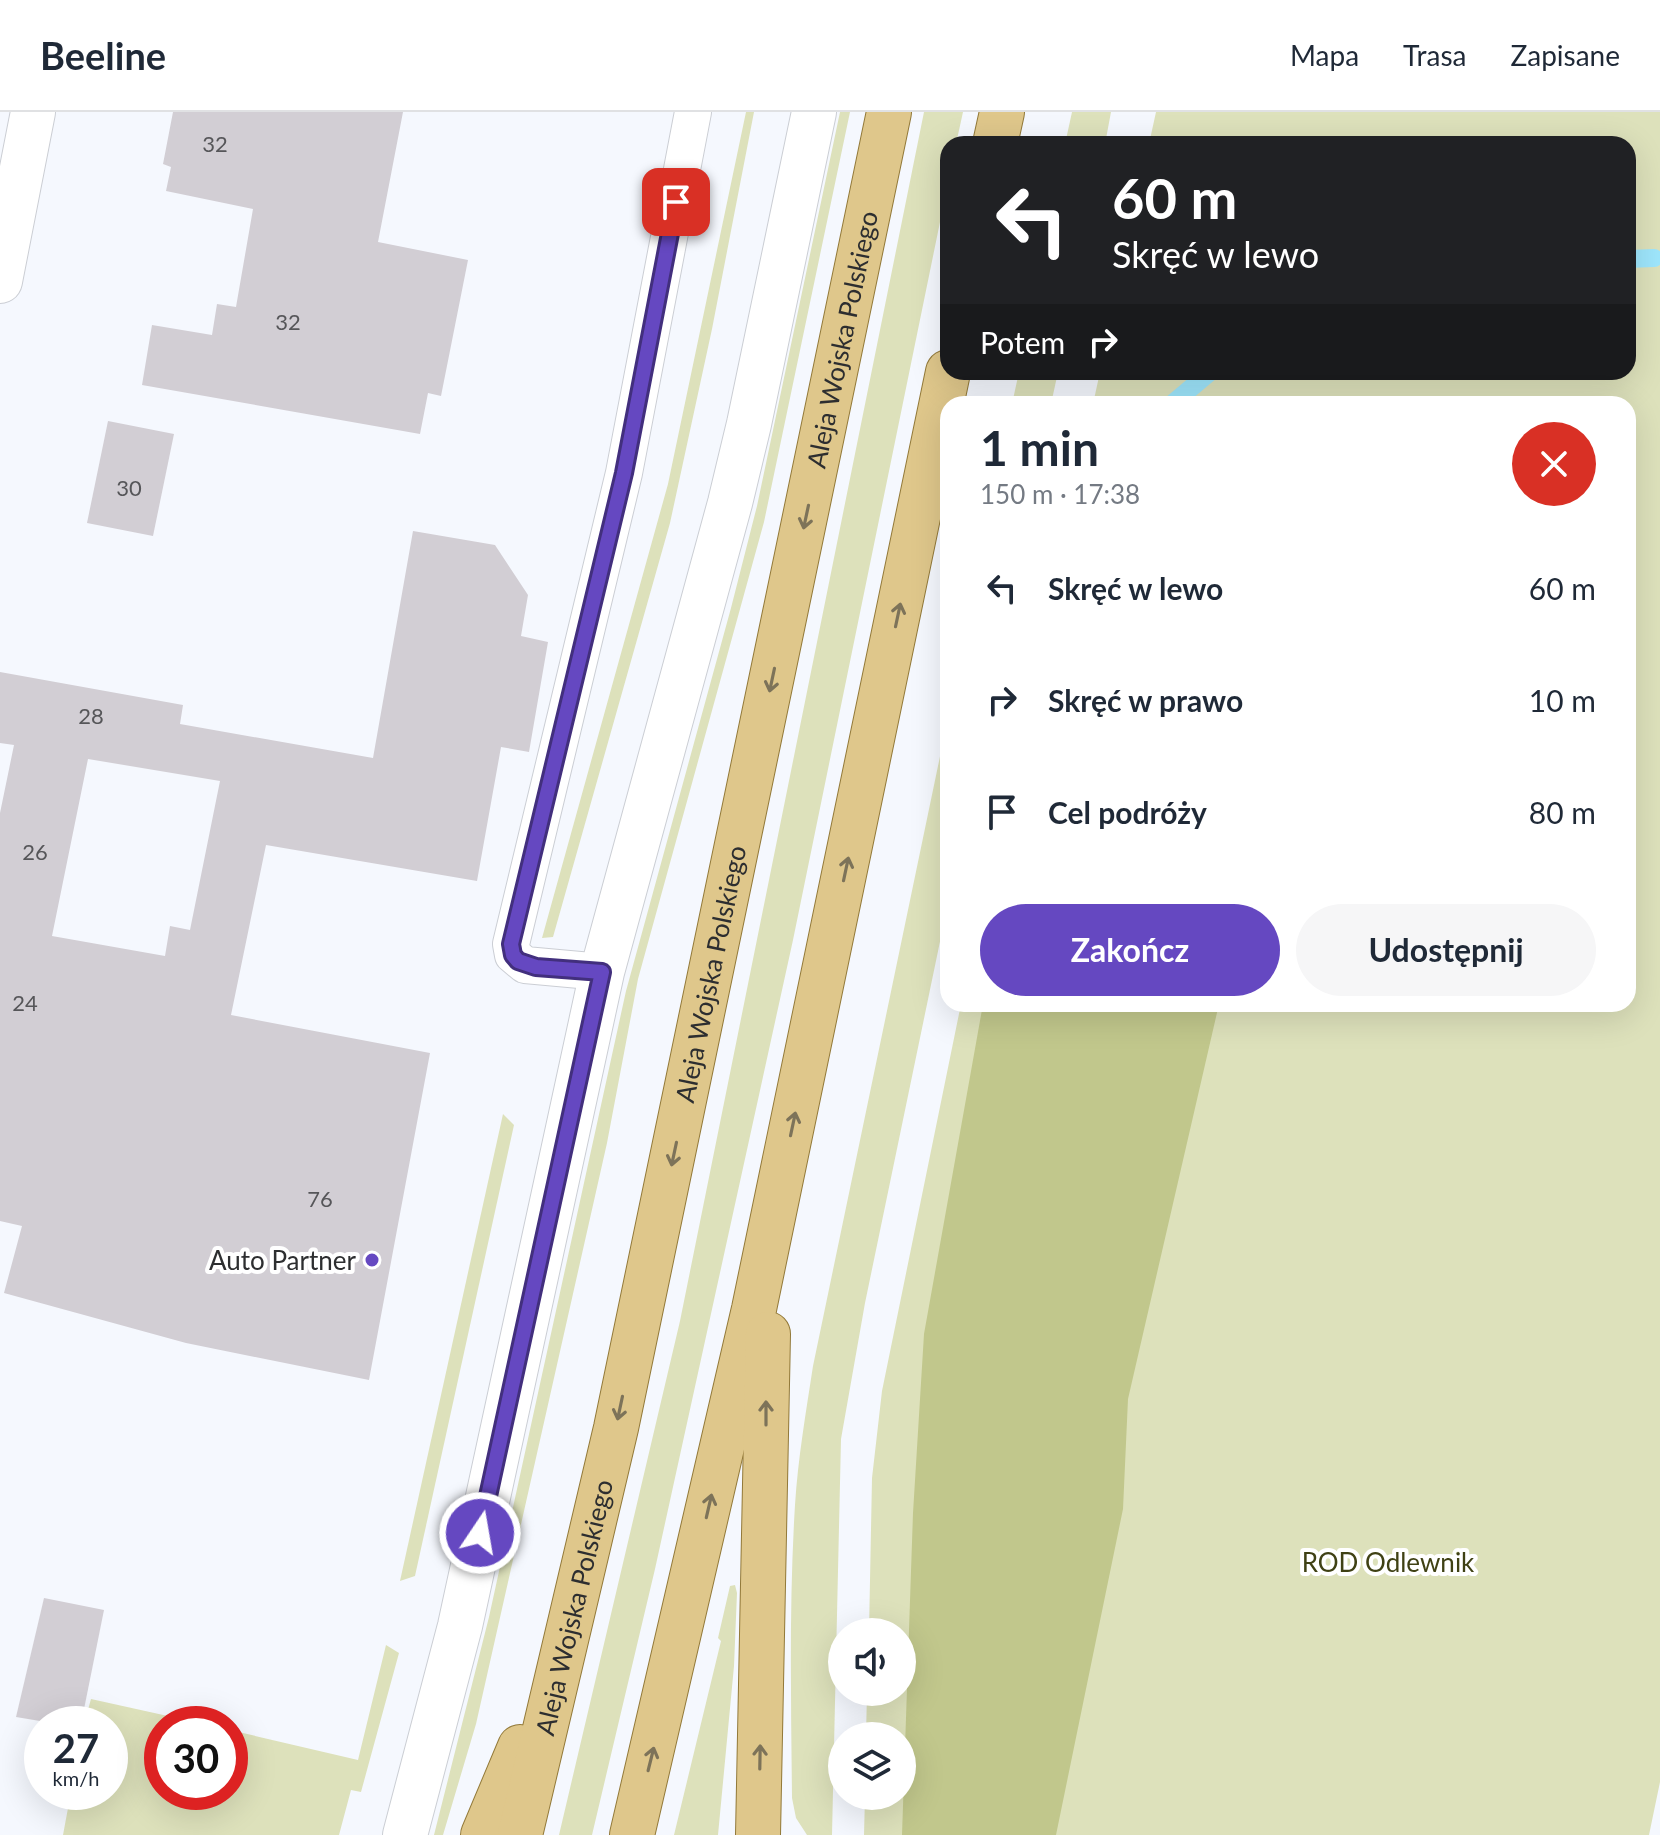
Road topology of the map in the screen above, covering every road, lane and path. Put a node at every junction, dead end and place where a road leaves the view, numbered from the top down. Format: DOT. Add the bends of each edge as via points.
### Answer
graph roads {
  1 [pos="33,112"];
  2 [pos="693,112"];
  3 [pos="814,112"];
  4 [pos="889,112"];
  5 [pos="1002,112"];
  6 [pos="997,136"];
  7 [pos="0,281"];
  8 [pos="940,411"];
  9 [pos="602,972"];
  10 [pos="777,1200"];
  11 [pos="573,1619"];
  12 [pos="405,1835"];
  13 [pos="483,1835"];
  14 [pos="520,1835"];
  15 [pos="632,1835"];
  16 [pos="758,1835"];
  1 -- 7 [label="street"];
  2 -- 9 [label="lane" via="624,473 511,944 513,955 525,965"];
  3 -- 9 [label="street" via="730,503"];
  4 -- 11 [label="main road, Aleja Wojska Polskiego, one-way"];
  5 -- 6 [label="main road"];
  10 -- 8 [label="main road, one-way"];
  9 -- 12 [label="street" via="460,1626"];
  15 -- 10 [label="main road, one-way"];
  16 -- 10 [label="main road, one-way" via="766,1379"];
  11 -- 13 [label="main road"];
  11 -- 14 [label="main road, Aleja Wojska Polskiego"];
}
